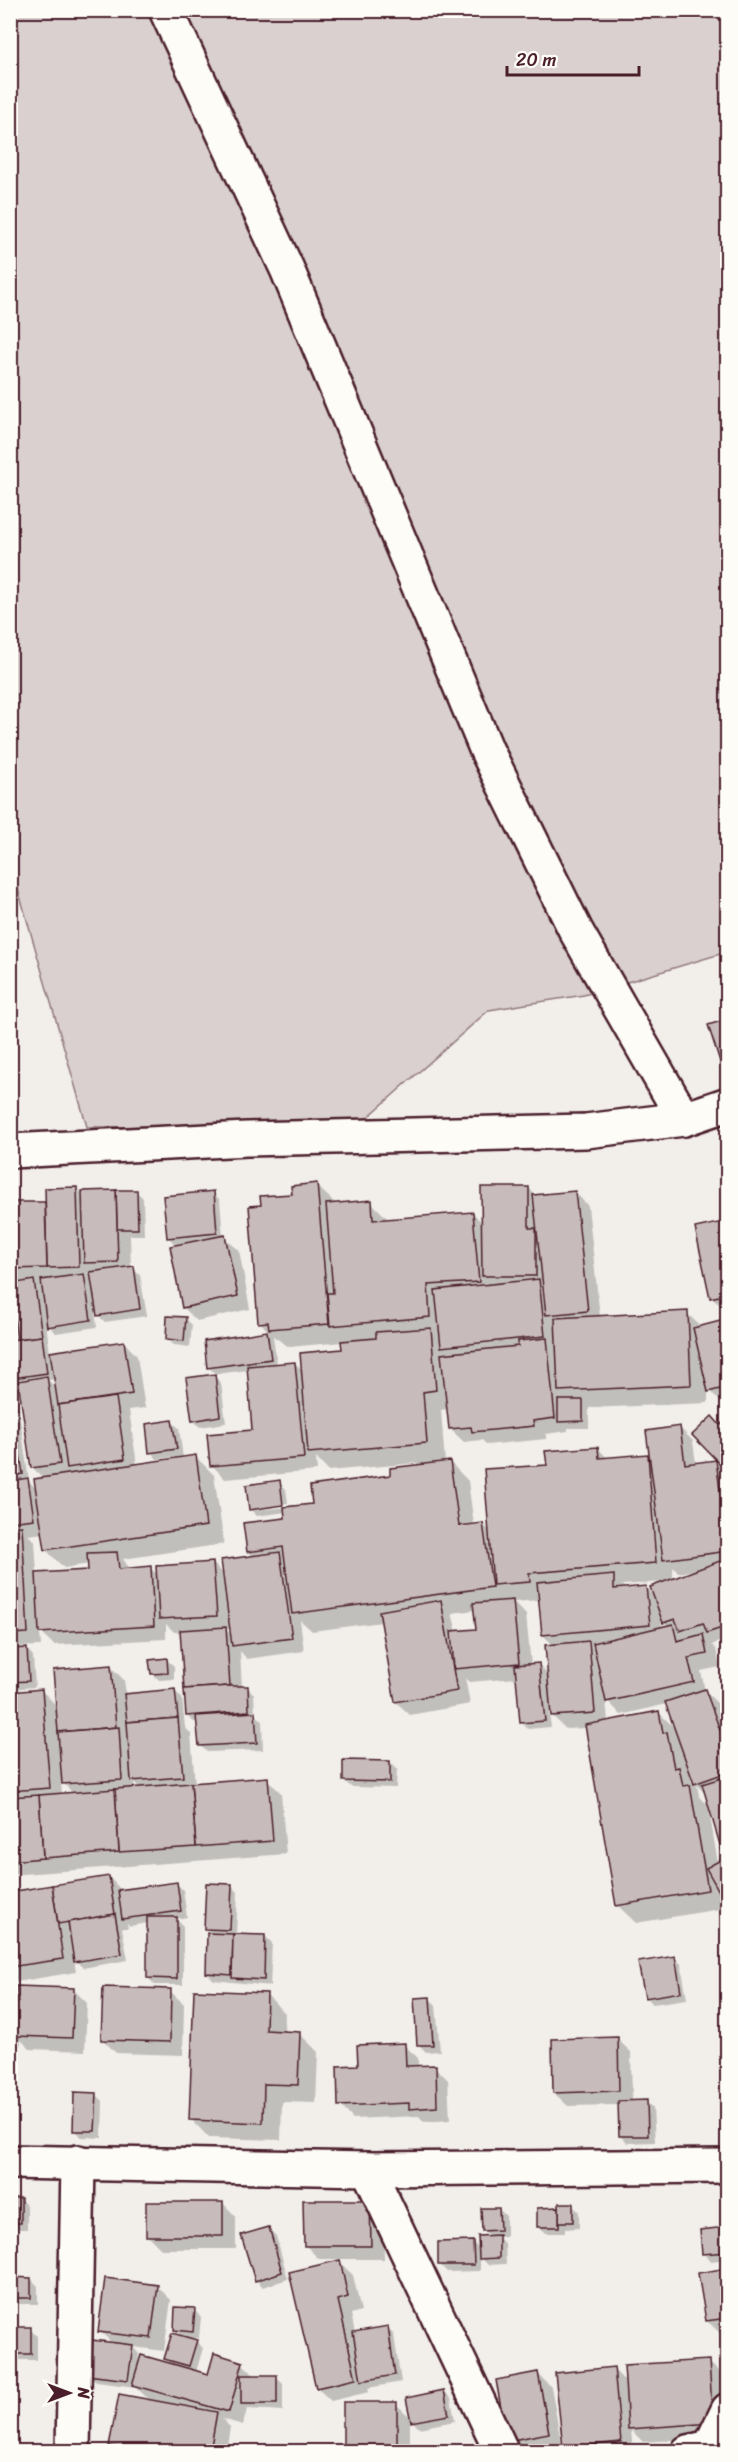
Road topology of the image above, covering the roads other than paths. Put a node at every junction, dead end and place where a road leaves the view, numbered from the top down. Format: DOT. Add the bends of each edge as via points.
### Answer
graph roads {
  1 [pos="166,10"];
  2 [pos="728,1104"];
  3 [pos="684,1119"];
  4 [pos="10,1151"];
  5 [pos="10,2162"];
  6 [pos="78,2162"];
  7 [pos="728,2166"];
  8 [pos="368,2169"];
  9 [pos="728,2410"];
  10 [pos="73,2451"];
  11 [pos="502,2451"];
  12 [pos="688,2451"];
  1 -- 3 [label="street" via="286,269 487,751 576,931"];
  2 -- 3 [label="street"];
  3 -- 4 [label="street" via="586,1131 247,1139"];
  5 -- 6 [label="street"];
  6 -- 8 [label="street"];
  6 -- 10 [label="street"];
  7 -- 8 [label="street"];
  8 -- 11 [label="street"];
  9 -- 12 [label="street" via="710,2447"];
}
